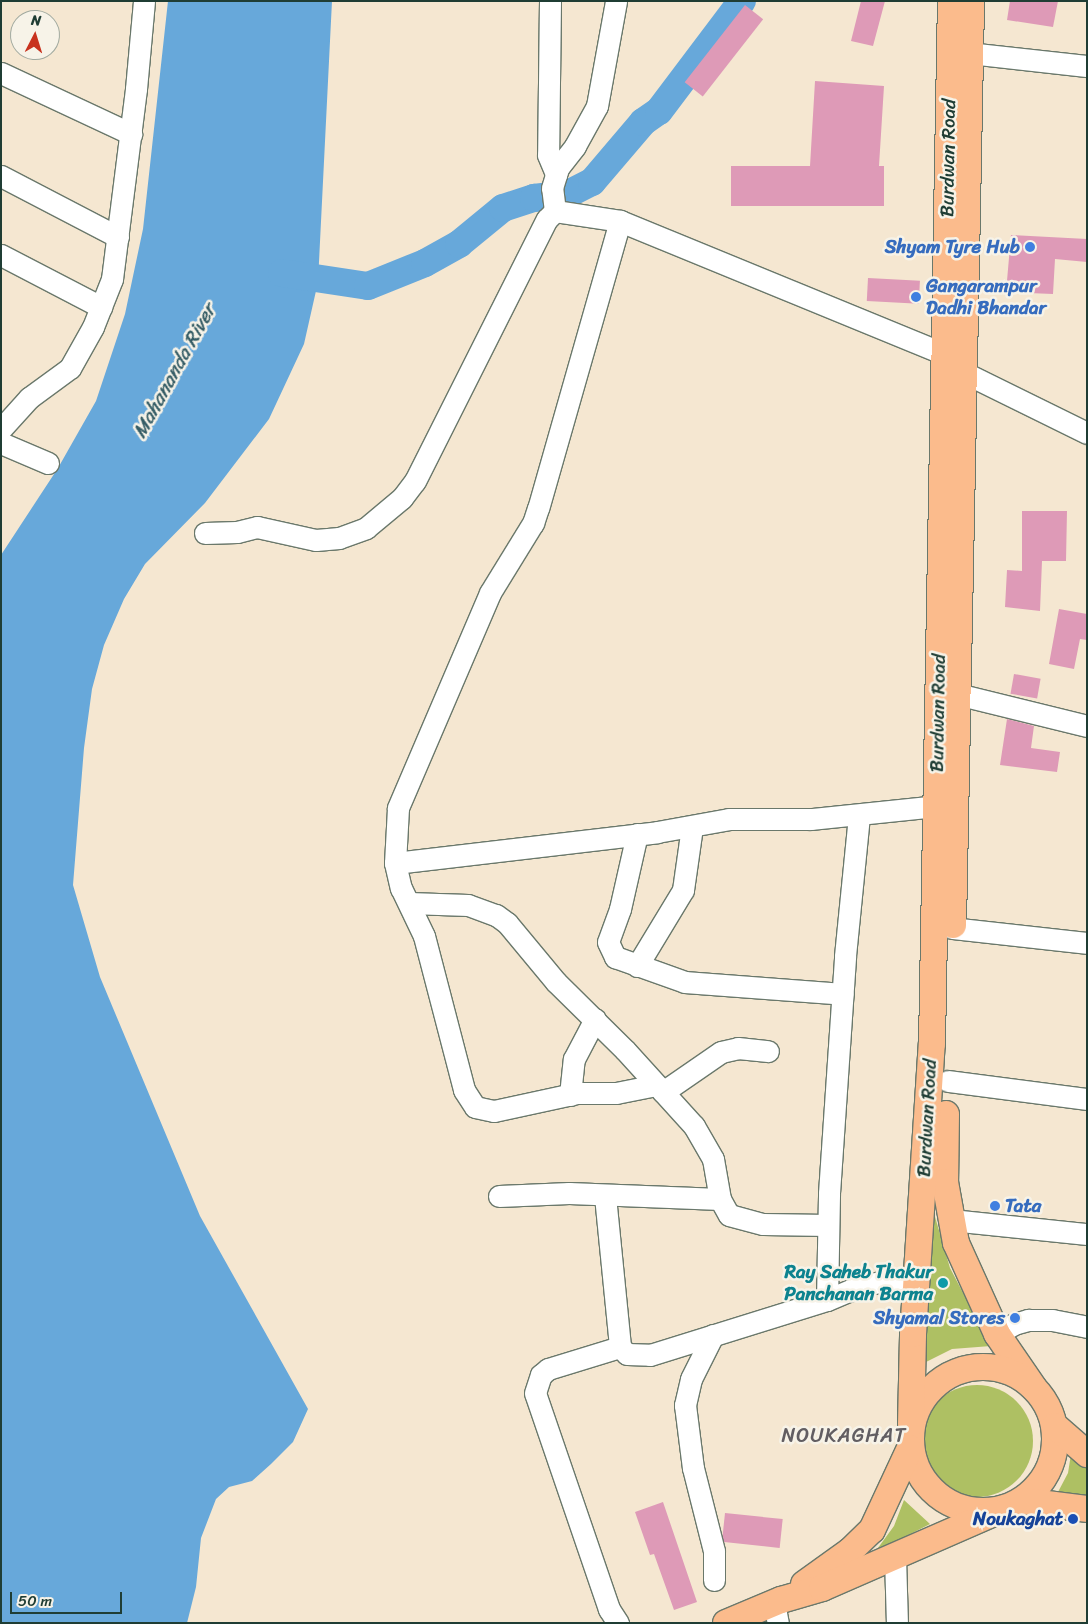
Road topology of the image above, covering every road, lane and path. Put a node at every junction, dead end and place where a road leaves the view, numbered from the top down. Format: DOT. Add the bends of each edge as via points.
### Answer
graph roads {
  1 [pos="144,1"];
  2 [pos="550,1"];
  3 [pos="616,1"];
  4 [pos="951,1"];
  5 [pos="971,1"];
  6 [pos="969,53"];
  7 [pos="1087,66"];
  8 [pos="1,73"];
  9 [pos="131,134"];
  10 [pos="1,176"];
  11 [pos="554,193"];
  12 [pos="620,221"];
  13 [pos="118,237"];
  14 [pos="956,248"];
  15 [pos="1,255"];
  16 [pos="100,308"];
  17 [pos="944,354"];
  18 [pos="963,372"];
  19 [pos="1,429"];
  20 [pos="1087,432"];
  21 [pos="1,443"];
  22 [pos="48,463"];
  23 [pos="205,533"];
  24 [pos="957,694"];
  25 [pos="1087,726"];
  26 [pos="937,806"];
  27 [pos="859,816"];
  28 [pos="692,827"];
  29 [pos="637,834"];
  30 [pos="395,863"];
  31 [pos="409,903"];
  32 [pos="952,928"];
  33 [pos="1087,943"];
  34 [pos="638,966"];
  35 [pos="842,994"];
  36 [pos="595,1019"];
  37 [pos="768,1051"];
  38 [pos="948,1081"];
  39 [pos="660,1088"];
  40 [pos="570,1095"];
  41 [pos="1087,1099"];
  42 [pos="936,1136"];
  43 [pos="499,1196"];
  44 [pos="605,1196"];
  45 [pos="720,1199"];
  46 [pos="951,1220"];
  47 [pos="828,1225"];
  48 [pos="1087,1234"];
  49 [pos="916,1276"];
  50 [pos="827,1300"];
  51 [pos="1087,1327"];
  52 [pos="997,1334"];
  53 [pos="714,1335"];
  54 [pos="620,1347"];
  55 [pos="1034,1388"];
  56 [pos="1055,1426"];
  57 [pos="911,1436"];
  58 [pos="1087,1454"];
  59 [pos="1023,1501"];
  60 [pos="1087,1509"];
  61 [pos="999,1510"];
  62 [pos="895,1557"];
  63 [pos="714,1580"];
  64 [pos="778,1609"];
  65 [pos="618,1623"];
  66 [pos="726,1623"];
  67 [pos="897,1623"];
  1 -- 9 [label="street"];
  2 -- 11 [label="street" via="548,155"];
  3 -- 11 [label="street" via="597,106"];
  4 -- 14 [label="main road, Burdwan Road"];
  5 -- 6 [label="main road, Burdwan Road"];
  6 -- 7 [label="street"];
  6 -- 14 [label="main road, Burdwan Road"];
  8 -- 9 [label="street"];
  9 -- 13 [label="street"];
  10 -- 13 [label="street"];
  11 -- 12 [label="street"];
  11 -- 23 [label="street" via="548,219 415,481 402,498 366,528 339,538 316,540 257,527 237,532"];
  12 -- 17 [label="street"];
  12 -- 30 [label="street" via="535,516 490,593 398,808"];
  13 -- 16 [label="street" via="112,279"];
  14 -- 17 [label="main road, Burdwan Road"];
  14 -- 18 [label="main road, Burdwan Road"];
  15 -- 16 [label="street"];
  16 -- 19 [label="street" via="70,368 29,398"];
  17 -- 26 [label="main road, Burdwan Road"];
  18 -- 20 [label="street"];
  18 -- 24 [label="main road, Burdwan Road"];
  21 -- 22 [label="street"];
  24 -- 25 [label="street"];
  24 -- 32 [label="main road, Burdwan Road"];
  26 -- 27 [label="street"];
  26 -- 42 [label="main road, Burdwan Road"];
  27 -- 28 [label="street" via="739,818"];
  27 -- 35 [label="street"];
  28 -- 29 [label="street"];
  28 -- 34 [label="street" via="682,890"];
  29 -- 30 [label="street"];
  29 -- 34 [label="street" via="608,947 615,957"];
  30 -- 31 [label="street" via="396,877"];
  31 -- 36 [label="street" via="468,905 496,914"];
  31 -- 40 [label="street" via="424,936 468,1101 483,1111 494,1111"];
  32 -- 33 [label="street"];
  32 -- 38 [label="main road, Burdwan Road"];
  34 -- 35 [label="street" via="685,982"];
  35 -- 47 [label="street"];
  36 -- 39 [label="street"];
  36 -- 40 [label="street" via="574,1059"];
  37 -- 39 [label="street" via="738,1048 720,1052"];
  38 -- 41 [label="street"];
  38 -- 42 [label="main road, Burdwan Road"];
  39 -- 40 [label="street" via="616,1094"];
  39 -- 45 [label="street" via="707,1146 714,1164"];
  42 -- 46 [label="main road, Burdwan Road"];
  42 -- 49 [label="main road, Burdwan Road"];
  43 -- 44 [label="street" via="569,1193"];
  44 -- 45 [label="street"];
  44 -- 54 [label="street"];
  45 -- 47 [label="street" via="729,1215 752,1222"];
  46 -- 48 [label="street"];
  46 -- 52 [label="main road, Burdwan Road" via="967,1272"];
  47 -- 50 [label="street"];
  49 -- 50 [label="street" via="863,1285"];
  49 -- 57 [label="main road, Burdwan Road"];
  50 -- 53 [label="street"];
  51 -- 52 [label="street" via="1052,1320 1028,1320"];
  52 -- 55 [label="main road, Burdwan Road"];
  53 -- 54 [label="street" via="637,1356 627,1354"];
  53 -- 63 [label="street" via="691,1379 685,1405 697,1487 714,1551"];
  54 -- 65 [label="street" via="548,1369 536,1384 535,1393 609,1609"];
  55 -- 56 [label="main road" via="1048,1406"];
  55 -- 57 [label="main road" via="1005,1371 988,1367 962,1370 939,1381 927,1394"];
  56 -- 58 [label="main road"];
  56 -- 59 [label="main road" via="1055,1455 1043,1481"];
  57 -- 61 [label="main road" via="917,1471 931,1491 951,1505 975,1512"];
  57 -- 64 [label="main road" via="872,1530"];
  59 -- 60 [label="main road"];
  59 -- 61 [label="main road"];
  61 -- 62 [label="main road"];
  62 -- 64 [label="main road"];
  62 -- 67 [label="street"];
  64 -- 66 [label="main road"];
}
